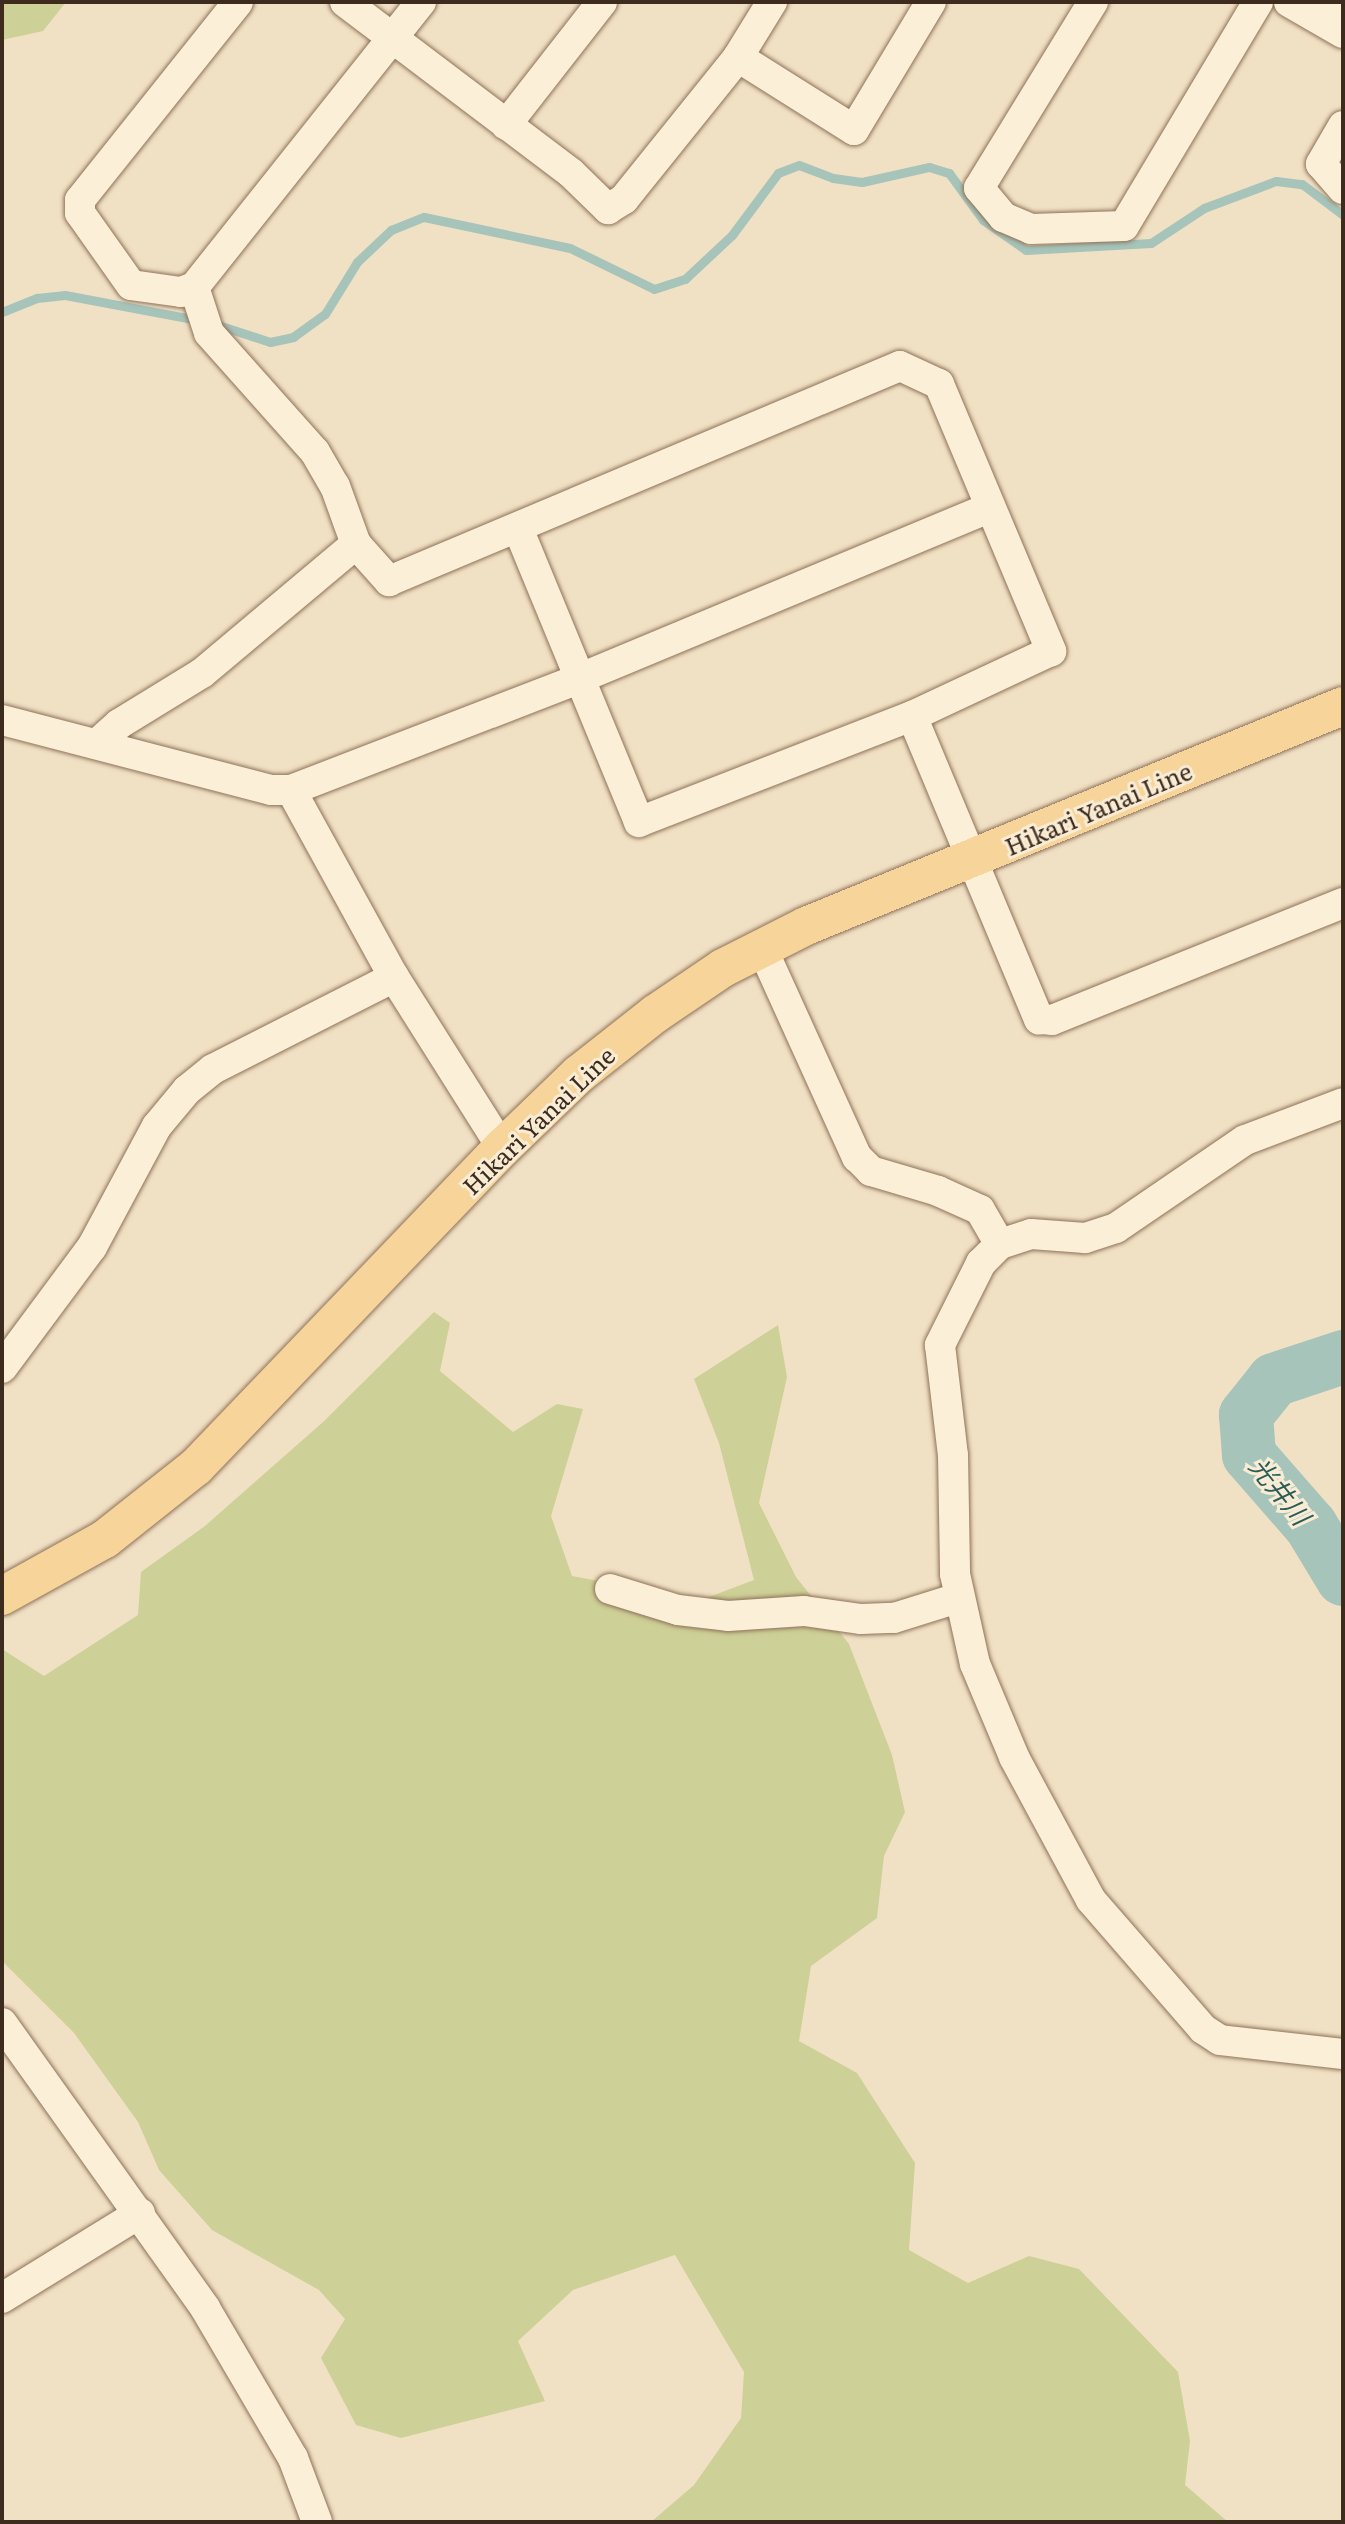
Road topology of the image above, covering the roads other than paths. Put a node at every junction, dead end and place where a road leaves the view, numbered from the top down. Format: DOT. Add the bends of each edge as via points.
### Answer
graph roads {
  1 [pos="238,2"];
  2 [pos="345,2"];
  3 [pos="421,2"];
  4 [pos="602,2"];
  5 [pos="772,2"];
  6 [pos="931,2"];
  7 [pos="1093,2"];
  8 [pos="1258,2"];
  9 [pos="1289,2"];
  10 [pos="1334,2"];
  11 [pos="1343,8"];
  12 [pos="1343,33"];
  13 [pos="392,39"];
  14 [pos="738,57"];
  15 [pos="506,125"];
  16 [pos="1343,126"];
  17 [pos="1343,189"];
  18 [pos="201,309"];
  19 [pos="988,508"];
  20 [pos="518,529"];
  21 [pos="356,544"];
  22 [pos="578,679"];
  23 [pos="1343,706"];
  24 [pos="912,716"];
  25 [pos="2,720"];
  26 [pos="99,742"];
  27 [pos="291,790"];
  28 [pos="975,860"];
  29 [pos="1343,903"];
  30 [pos="762,948"];
  31 [pos="394,977"];
  32 [pos="1343,1103"];
  33 [pos="502,1148"];
  34 [pos="1000,1244"];
  35 [pos="2,1368"];
  36 [pos="610,1589"];
  37 [pos="2,1596"];
  38 [pos="958,1598"];
  39 [pos="2,2023"];
  40 [pos="1343,2054"];
  41 [pos="140,2213"];
  42 [pos="2,2298"];
  43 [pos="317,2522"];
  1 -- 18 [label="street" via="80,200 80,213 131,285 181,292"];
  2 -- 13 [label="street"];
  3 -- 13 [label="street"];
  4 -- 15 [label="street"];
  5 -- 14 [label="street"];
  6 -- 14 [label="street" via="854,130"];
  7 -- 8 [label="street" via="979,188 1003,217 1031,229 1124,226"];
  9 -- 12 [label="street"];
  10 -- 11 [label="street"];
  13 -- 15 [label="street"];
  13 -- 18 [label="street"];
  14 -- 15 [label="street" via="624,199 608,209 571,173"];
  16 -- 17 [label="street" via="1321,164"];
  18 -- 21 [label="street" via="315,452 335,486"];
  19 -- 20 [label="street" via="939,384 900,366"];
  19 -- 22 [label="street"];
  19 -- 24 [label="street" via="1051,651"];
  20 -- 21 [label="street" via="389,581"];
  20 -- 22 [label="street"];
  21 -- 26 [label="street" via="202,673"];
  22 -- 24 [label="street" via="639,822"];
  22 -- 27 [label="street"];
  23 -- 28 [label="main road, Hikari Yanai Line"];
  24 -- 28 [label="street"];
  25 -- 26 [label="street" via="54,736"];
  26 -- 27 [label="street" via="271,790"];
  27 -- 31 [label="street"];
  28 -- 29 [label="street" via="1039,1019 1052,1020"];
  28 -- 30 [label="main road, Hikari Yanai Line"];
  30 -- 33 [label="main road, Hikari Yanai Line" via="655,1014 579,1074"];
  30 -- 34 [label="street" via="857,1157 871,1171 980,1210"];
  31 -- 33 [label="street"];
  31 -- 35 [label="street" via="213,1069 187,1090 157,1126 92,1247"];
  32 -- 34 [label="street" via="1245,1140 1116,1228 1085,1238 1031,1234"];
  33 -- 37 [label="main road, Hikari Yanai Line" via="196,1467 105,1539"];
  34 -- 38 [label="street" via="981,1263 940,1345 953,1455 950,1523"];
  36 -- 38 [label="street" via="678,1610 728,1616 804,1611 894,1618"];
  38 -- 40 [label="street" via="975,1664 1014,1757 1091,1900 1118,1937 1203,2029 1220,2040"];
  39 -- 41 [label="street"];
  41 -- 42 [label="street"];
  41 -- 43 [label="street" via="255,2387 293,2458"];
}
